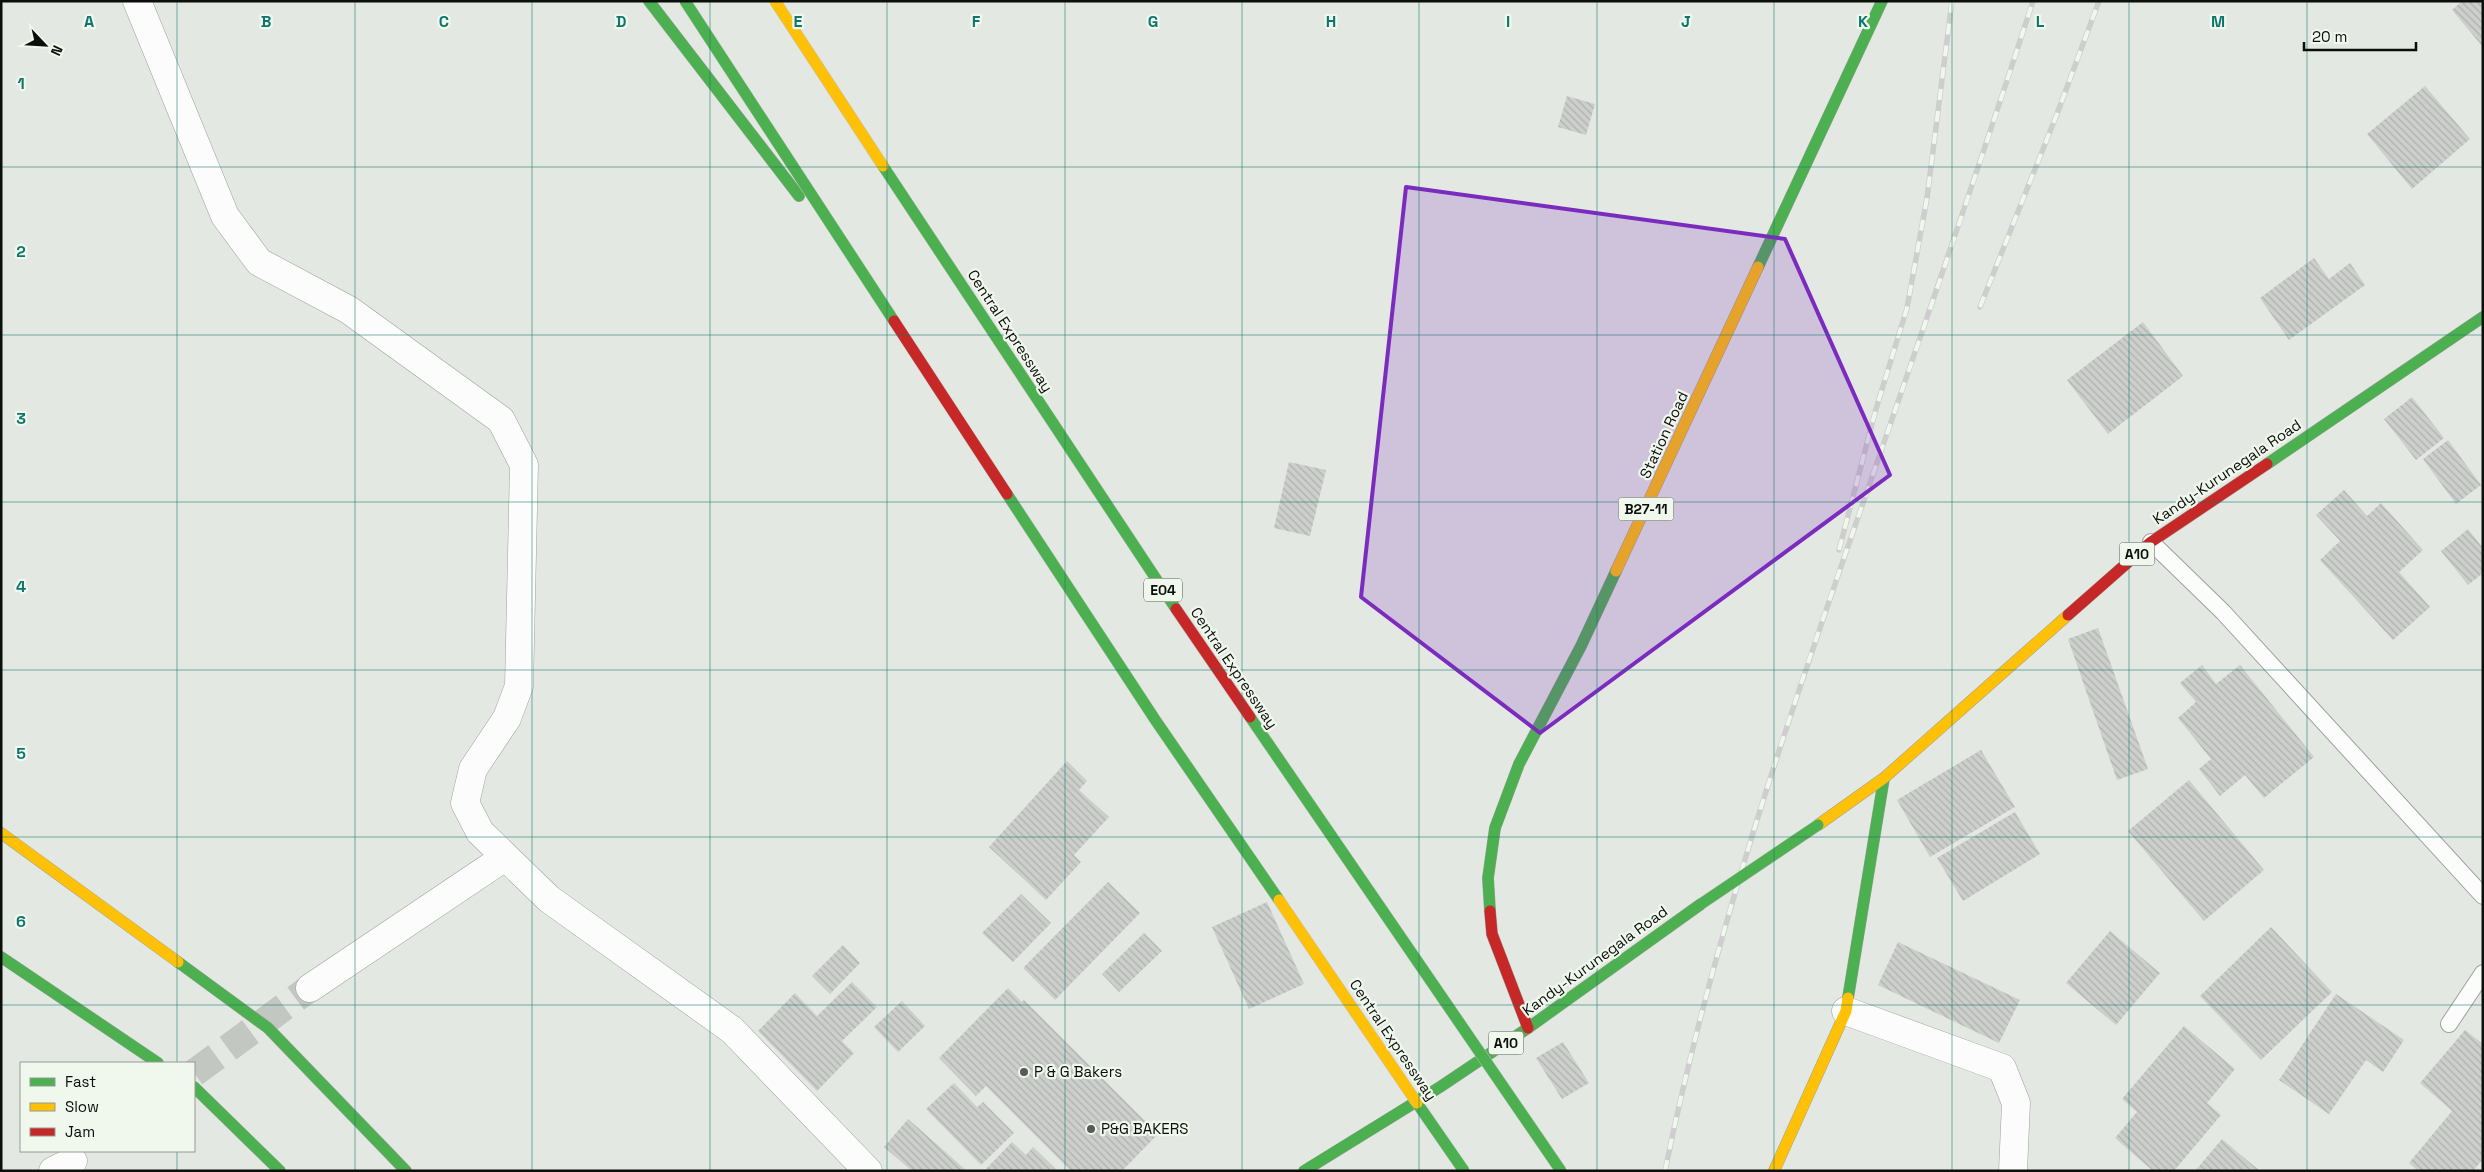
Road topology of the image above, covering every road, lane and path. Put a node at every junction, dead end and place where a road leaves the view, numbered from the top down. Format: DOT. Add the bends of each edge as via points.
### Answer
graph roads {
  1 [pos="137,1"];
  2 [pos="649,1"];
  3 [pos="685,1"];
  4 [pos="775,1"];
  5 [pos="1882,1"];
  6 [pos="882,302"];
  7 [pos="2483,317"];
  8 [pos="2151,542"];
  9 [pos="1884,778"];
  10 [pos="1,833"];
  11 [pos="505,857"];
  12 [pos="2483,896"];
  13 [pos="1,957"];
  14 [pos="2483,973"];
  15 [pos="310,988"];
  16 [pos="1846,1011"];
  17 [pos="2449,1024"];
  18 [pos="1528,1028"];
  19 [pos="157,1062"];
  20 [pos="195,1088"];
  21 [pos="280,1171"];
  22 [pos="406,1171"];
  23 [pos="868,1171"];
  24 [pos="1304,1171"];
  25 [pos="1464,1171"];
  26 [pos="1561,1171"];
  27 [pos="1774,1171"];
  28 [pos="2013,1171"];
  1 -- 11 [label="street" via="225,216 259,262 349,310 501,420 524,465 519,686 507,718 473,769 464,803 480,832"];
  2 -- 6 [label="main road"];
  3 -- 6 [label="main road, Central Expressway, bridge"];
  4 -- 26 [label="main road, Central Expressway / E04, bridge" via="1169,599"];
  5 -- 18 [label="main road, Station Road / B27-11" via="1581,646 1519,764 1495,828 1488,878 1492,934"];
  6 -- 25 [label="main road, Central Expressway, bridge" via="1156,721"];
  7 -- 8 [label="main road, Kandy-Kurunegala Road / A10"];
  8 -- 9 [label="main road, Kandy-Kurunegala Road / A10"];
  8 -- 12 [label="lane" via="2223,612"];
  9 -- 16 [label="main road"];
  9 -- 18 [label="main road, Kandy-Kurunegala Road / A10, bridge" via="1700,904"];
  10 -- 22 [label="main road" via="268,1028"];
  11 -- 15 [label="street"];
  11 -- 23 [label="street" via="549,899 732,1030"];
  13 -- 19 [label="main road"];
  14 -- 17 [label="lane"];
  16 -- 27 [label="main road"];
  16 -- 28 [label="street" via="2002,1068 2016,1103"];
  18 -- 24 [label="main road, Kandy-Kurunegala Road / A10"];
  20 -- 21 [label="main road"];
}
